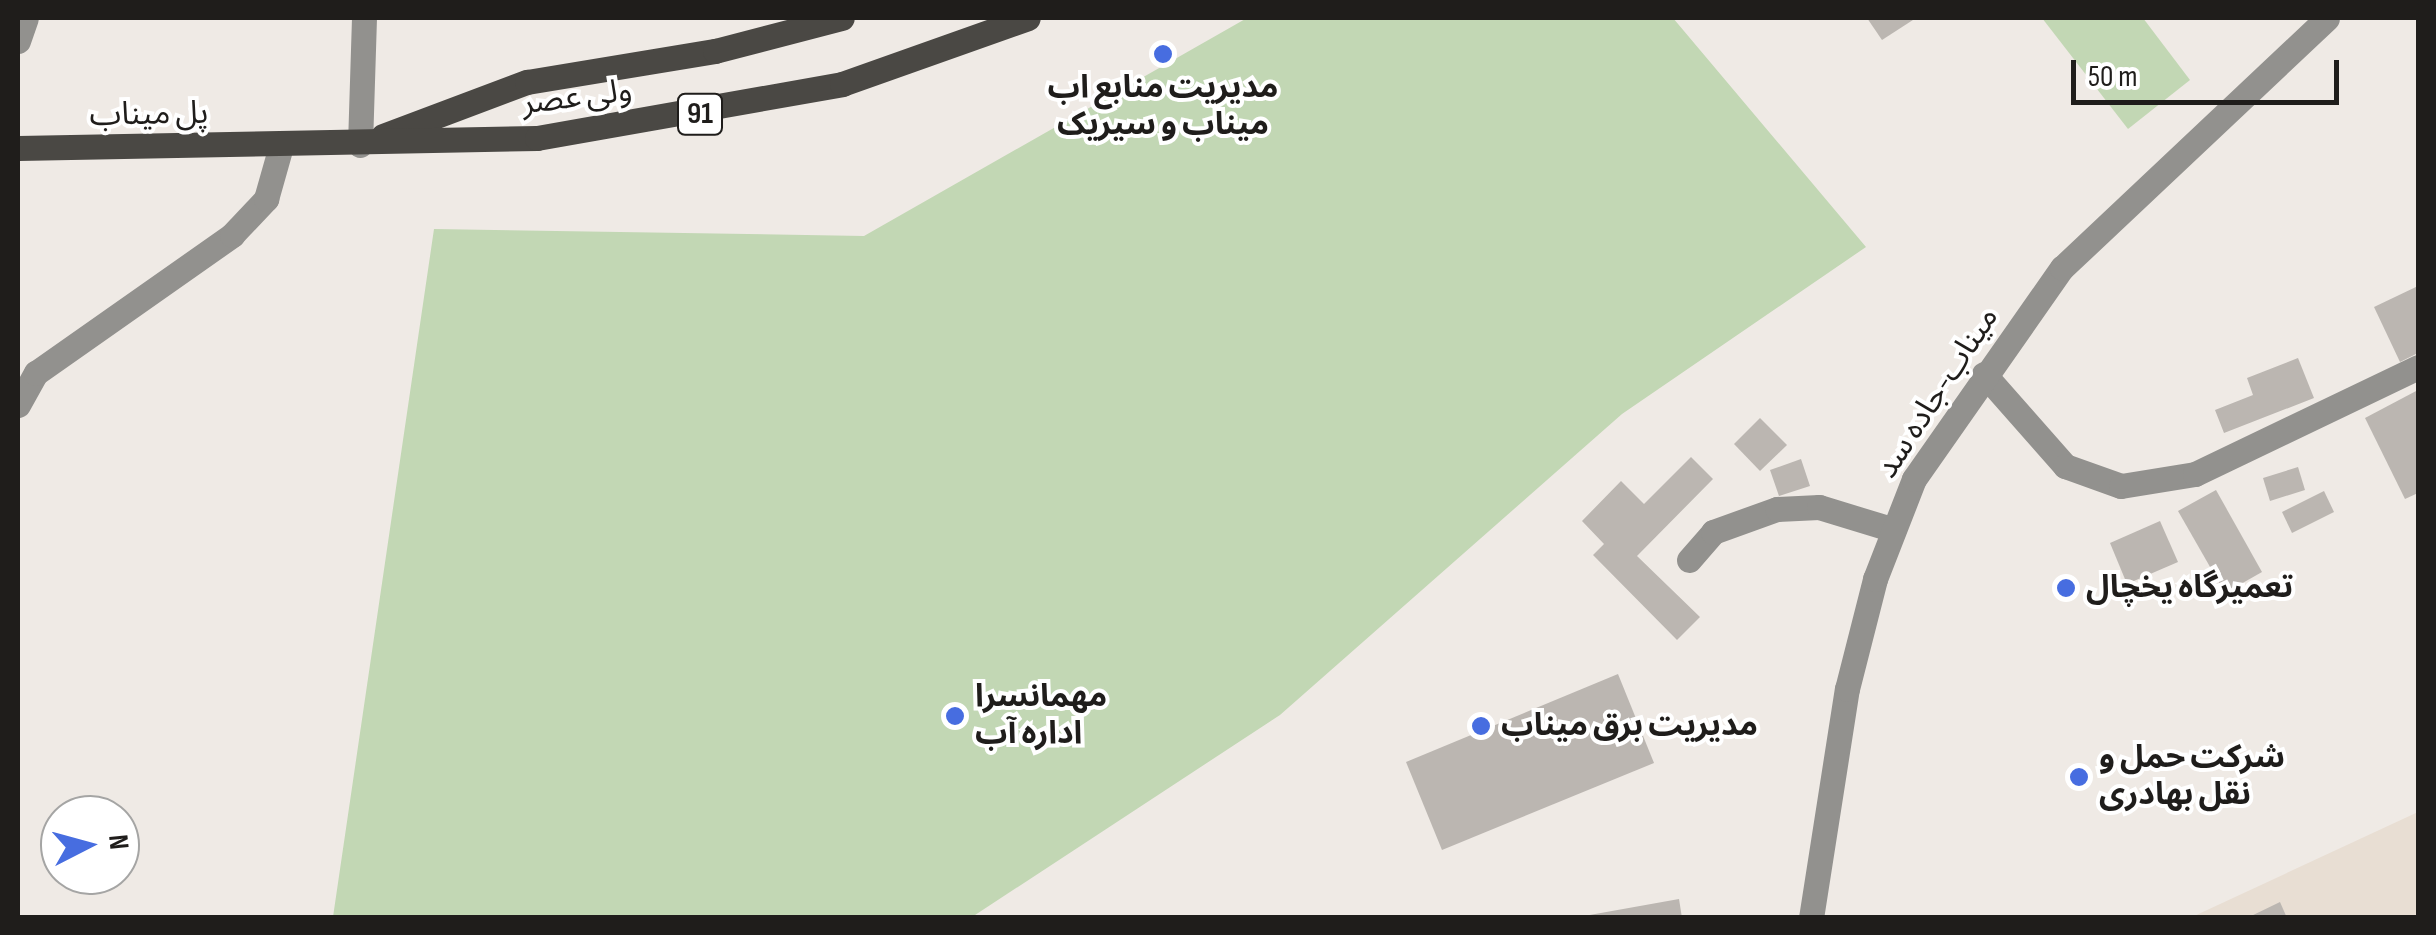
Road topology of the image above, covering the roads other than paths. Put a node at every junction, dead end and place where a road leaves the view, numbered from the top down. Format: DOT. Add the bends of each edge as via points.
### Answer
graph roads {
  1 [pos="26,18"];
  2 [pos="364,18"];
  3 [pos="842,18"];
  4 [pos="1028,18"];
  5 [pos="2328,18"];
  6 [pos="18,41"];
  7 [pos="360,145"];
  8 [pos="281,146"];
  9 [pos="18,148"];
  10 [pos="2418,367"];
  11 [pos="1984,374"];
  12 [pos="18,406"];
  13 [pos="1894,530"];
  14 [pos="1689,560"];
  15 [pos="1811,918"];
  1 -- 6 [label="street"];
  2 -- 7 [label="street"];
  3 -- 7 [label="main road, ولی عصر / 91" via="715,51 528,82"];
  4 -- 7 [label="main road, ولی عصر / 91" via="924,60 725,110 537,138"];
  5 -- 11 [label="street, میناب-جاده سد" via="2062,268"];
  7 -- 8 [label="main road, ولی عصر / 91"];
  8 -- 9 [label="main road, پل میناب / 91"];
  8 -- 12 [label="street" via="266,199 232,236 36,373"];
  10 -- 11 [label="street" via="2196,474 2122,486 2065,466"];
  11 -- 13 [label="street, میناب-جاده سد" via="1914,480"];
  13 -- 14 [label="street" via="1819,508 1777,509 1713,532"];
  13 -- 15 [label="street, میناب-جاده سد" via="1847,689"];
}
